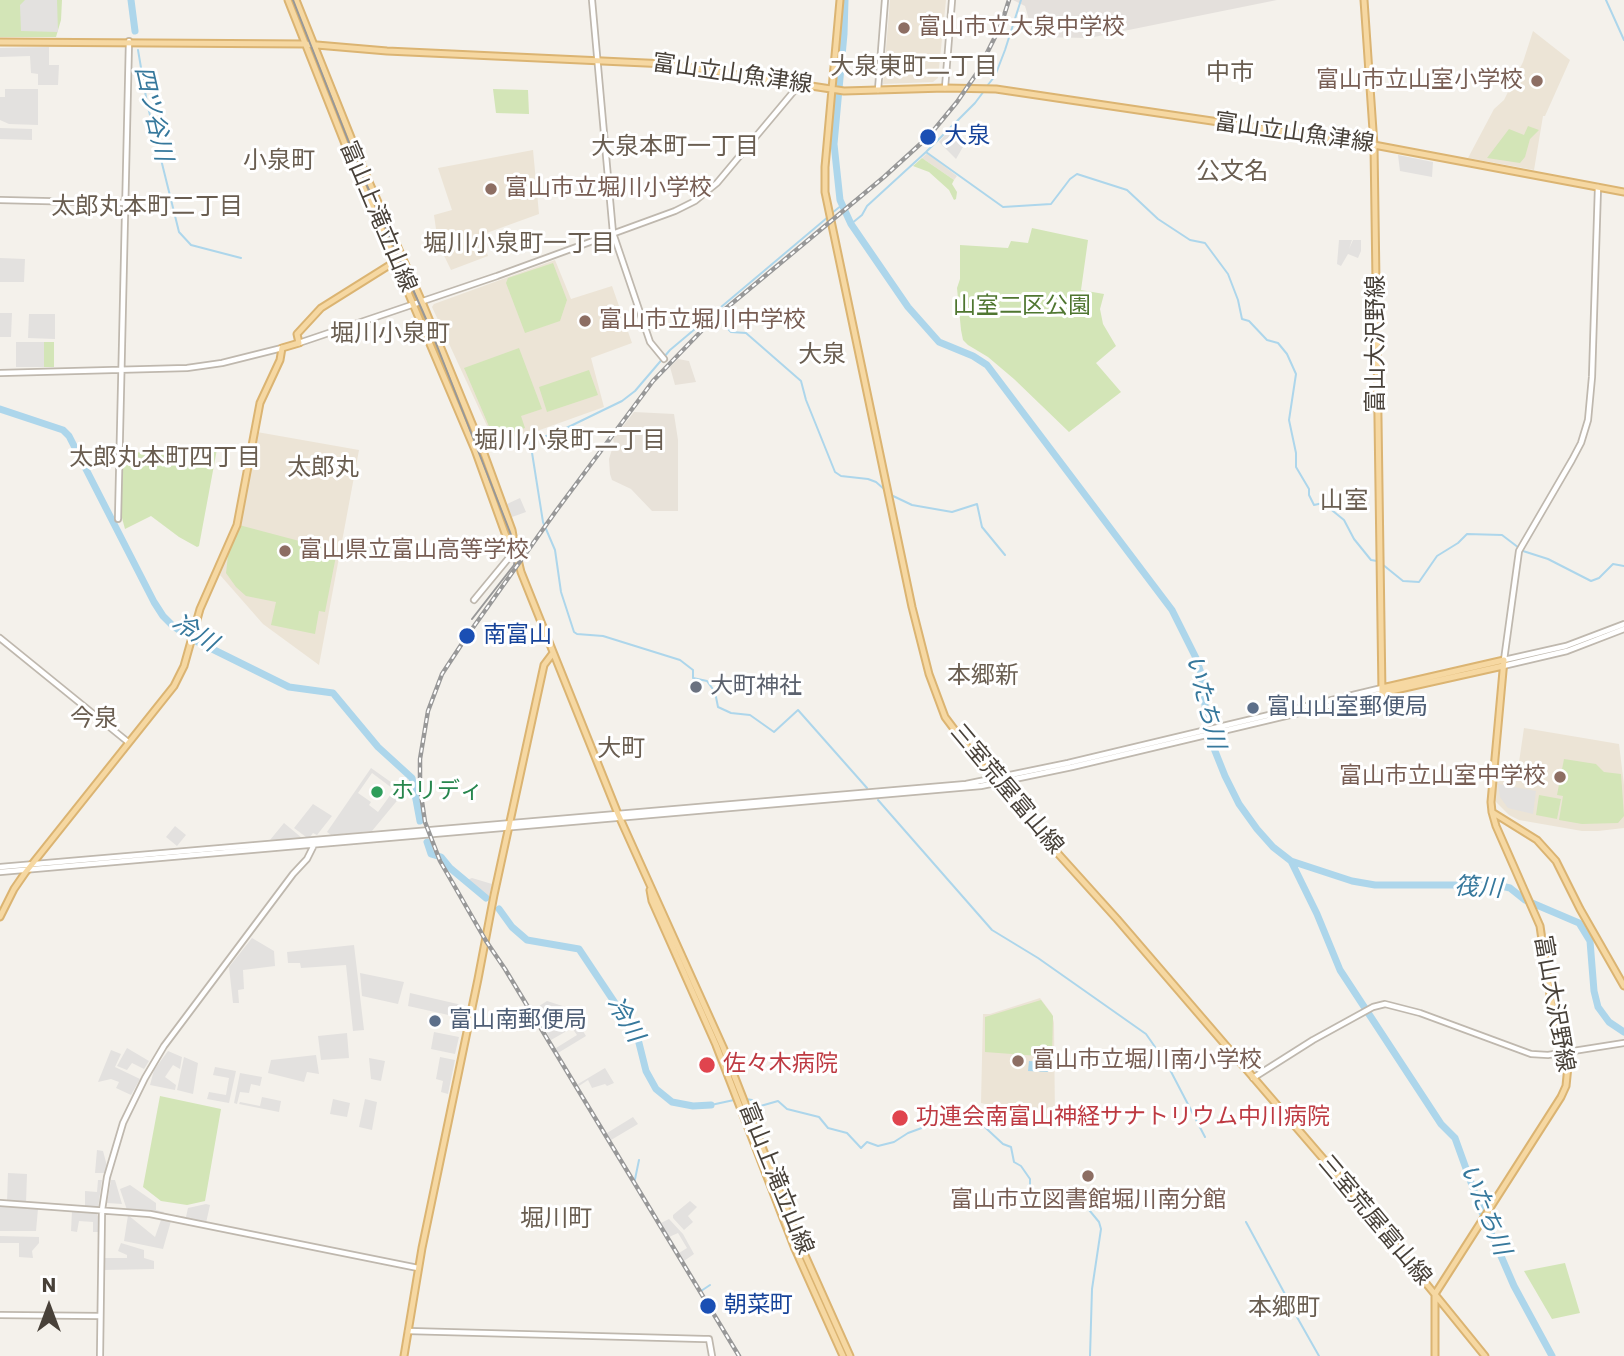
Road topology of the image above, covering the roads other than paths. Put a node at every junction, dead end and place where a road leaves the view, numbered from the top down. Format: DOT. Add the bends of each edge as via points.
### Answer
graph roads {
  1 [pos="288,0"];
  2 [pos="296,0"];
  3 [pos="592,0"];
  4 [pos="840,0"];
  5 [pos="885,0"];
  6 [pos="952,0"];
  7 [pos="1364,0"];
  8 [pos="129,41"];
  9 [pos="0,42"];
  10 [pos="305,44"];
  11 [pos="314,44"];
  12 [pos="598,60"];
  13 [pos="799,85"];
  14 [pos="945,88"];
  15 [pos="833,90"];
  16 [pos="878,90"];
  17 [pos="1374,145"];
  18 [pos="1598,187"];
  19 [pos="1624,192"];
  20 [pos="0,200"];
  21 [pos="126,203"];
  22 [pos="613,233"];
  23 [pos="401,256"];
  24 [pos="396,262"];
  25 [pos="422,302"];
  26 [pos="415,306"];
  27 [pos="299,343"];
  28 [pos="282,348"];
  29 [pos="664,359"];
  30 [pos="122,370"];
  31 [pos="0,373"];
  32 [pos="118,519"];
  33 [pos="515,547"];
  34 [pos="474,600"];
  35 [pos="1624,624"];
  36 [pos="1624,629"];
  37 [pos="0,638"];
  38 [pos="554,653"];
  39 [pos="1504,663"];
  40 [pos="1382,690"];
  41 [pos="128,742"];
  42 [pos="996,782"];
  43 [pos="1492,812"];
  44 [pos="619,816"];
  45 [pos="511,825"];
  46 [pos="314,845"];
  47 [pos="31,866"];
  48 [pos="0,870"];
  49 [pos="649,887"];
  50 [pos="0,917"];
  51 [pos="1624,986"];
  52 [pos="1624,1043"];
  53 [pos="1566,1053"];
  54 [pos="1252,1078"];
  55 [pos="0,1203"];
  56 [pos="102,1210"];
  57 [pos="418,1268"];
  58 [pos="1435,1294"];
  59 [pos="0,1315"];
  60 [pos="100,1317"];
  61 [pos="407,1331"];
  62 [pos="100,1356"];
  63 [pos="404,1356"];
  64 [pos="712,1356"];
  65 [pos="844,1356"];
  66 [pos="850,1356"];
  67 [pos="1435,1356"];
  68 [pos="1486,1356"];
  1 -- 10 [label="main road, 富山上滝立山線"];
  2 -- 11 [label="main road, 富山上滝立山線"];
  3 -- 12 [label="street"];
  4 -- 15 [label="main road, 三室荒屋富山線"];
  5 -- 16 [label="street"];
  6 -- 14 [label="street"];
  7 -- 17 [label="main road, 富山大沢野線"];
  8 -- 9 [label="main road, 富山立山魚津線"];
  8 -- 10 [label="main road, 富山立山魚津線"];
  8 -- 21 [label="street"];
  10 -- 11 [label="main road, 富山立山魚津線"];
  10 -- 24 [label="main road, 富山上滝立山線"];
  11 -- 12 [label="main road, 富山立山魚津線"];
  11 -- 23 [label="main road, 富山上滝立山線"];
  12 -- 13 [label="main road, 富山立山魚津線" via="667,64"];
  12 -- 22 [label="street"];
  13 -- 15 [label="main road, 富山立山魚津線"];
  13 -- 22 [label="street" via="717,183 695,201"];
  14 -- 16 [label="main road, 富山立山魚津線"];
  14 -- 17 [label="main road, 富山立山魚津線" via="1009,90"];
  15 -- 16 [label="main road, 富山立山魚津線"];
  15 -- 42 [label="main road, 三室荒屋富山線" via="825,180 829,213 912,607 929,674 946,717"];
  17 -- 18 [label="main road, 富山立山魚津線"];
  17 -- 40 [label="main road, 富山大沢野線"];
  18 -- 19 [label="main road, 富山立山魚津線"];
  18 -- 39 [label="street" via="1588,419 1573,460 1519,551"];
  20 -- 21 [label="street"];
  21 -- 30 [label="street"];
  22 -- 25 [label="street"];
  22 -- 29 [label="street" via="650,342"];
  23 -- 24 [label="main road"];
  23 -- 25 [label="main road, 富山上滝立山線"];
  24 -- 26 [label="main road, 富山上滝立山線"];
  24 -- 27 [label="main road" via="321,308 297,334"];
  25 -- 26 [label="street"];
  25 -- 33 [label="main road, 富山上滝立山線" via="485,455"];
  26 -- 27 [label="street"];
  26 -- 33 [label="main road, 富山上滝立山線" via="506,536"];
  27 -- 28 [label="main road"];
  28 -- 30 [label="street" via="199,367"];
  28 -- 41 [label="main road" via="260,403 237,525 193,629 184,666 174,687"];
  30 -- 31 [label="street"];
  30 -- 32 [label="street"];
  33 -- 34 [label="street"];
  33 -- 38 [label="main road, 富山上滝立山線"];
  35 -- 39 [label="street"];
  36 -- 39 [label="street" via="1567,651"];
  37 -- 41 [label="street"];
  38 -- 44 [label="main road, 富山上滝立山線"];
  38 -- 45 [label="main road" via="544,665"];
  39 -- 40 [label="main road"];
  39 -- 43 [label="main road, 富山大沢野線"];
  40 -- 42 [label="street"];
  41 -- 47 [label="main road"];
  42 -- 44 [label="street"];
  42 -- 54 [label="main road, 三室荒屋富山線"];
  43 -- 51 [label="main road" via="1537,840 1556,861"];
  43 -- 53 [label="main road, 富山大沢野線" via="1539,926 1550,995"];
  44 -- 45 [label="street"];
  44 -- 49 [label="main road, 富山上滝立山線"];
  45 -- 46 [label="street"];
  45 -- 47 [label="street"];
  45 -- 57 [label="main road"];
  46 -- 47 [label="street"];
  46 -- 56 [label="street" via="145,1078 123,1123"];
  47 -- 48 [label="street"];
  47 -- 50 [label="main road"];
  49 -- 65 [label="main road, 富山上滝立山線" via="795,1249"];
  49 -- 66 [label="main road, 富山上滝立山線" via="723,1046 800,1244"];
  52 -- 53 [label="street"];
  53 -- 54 [label="street" via="1531,1054 1385,1004 1313,1040"];
  53 -- 58 [label="main road, 富山大沢野線" via="1566,1086"];
  54 -- 58 [label="main road, 三室荒屋富山線"];
  55 -- 56 [label="street"];
  56 -- 57 [label="street" via="158,1215"];
  56 -- 60 [label="street"];
  57 -- 61 [label="main road"];
  58 -- 67 [label="main road"];
  58 -- 68 [label="main road, 三室荒屋富山線"];
  59 -- 60 [label="street"];
  60 -- 62 [label="street"];
  61 -- 63 [label="main road"];
  61 -- 64 [label="street" via="709,1339"];
}
